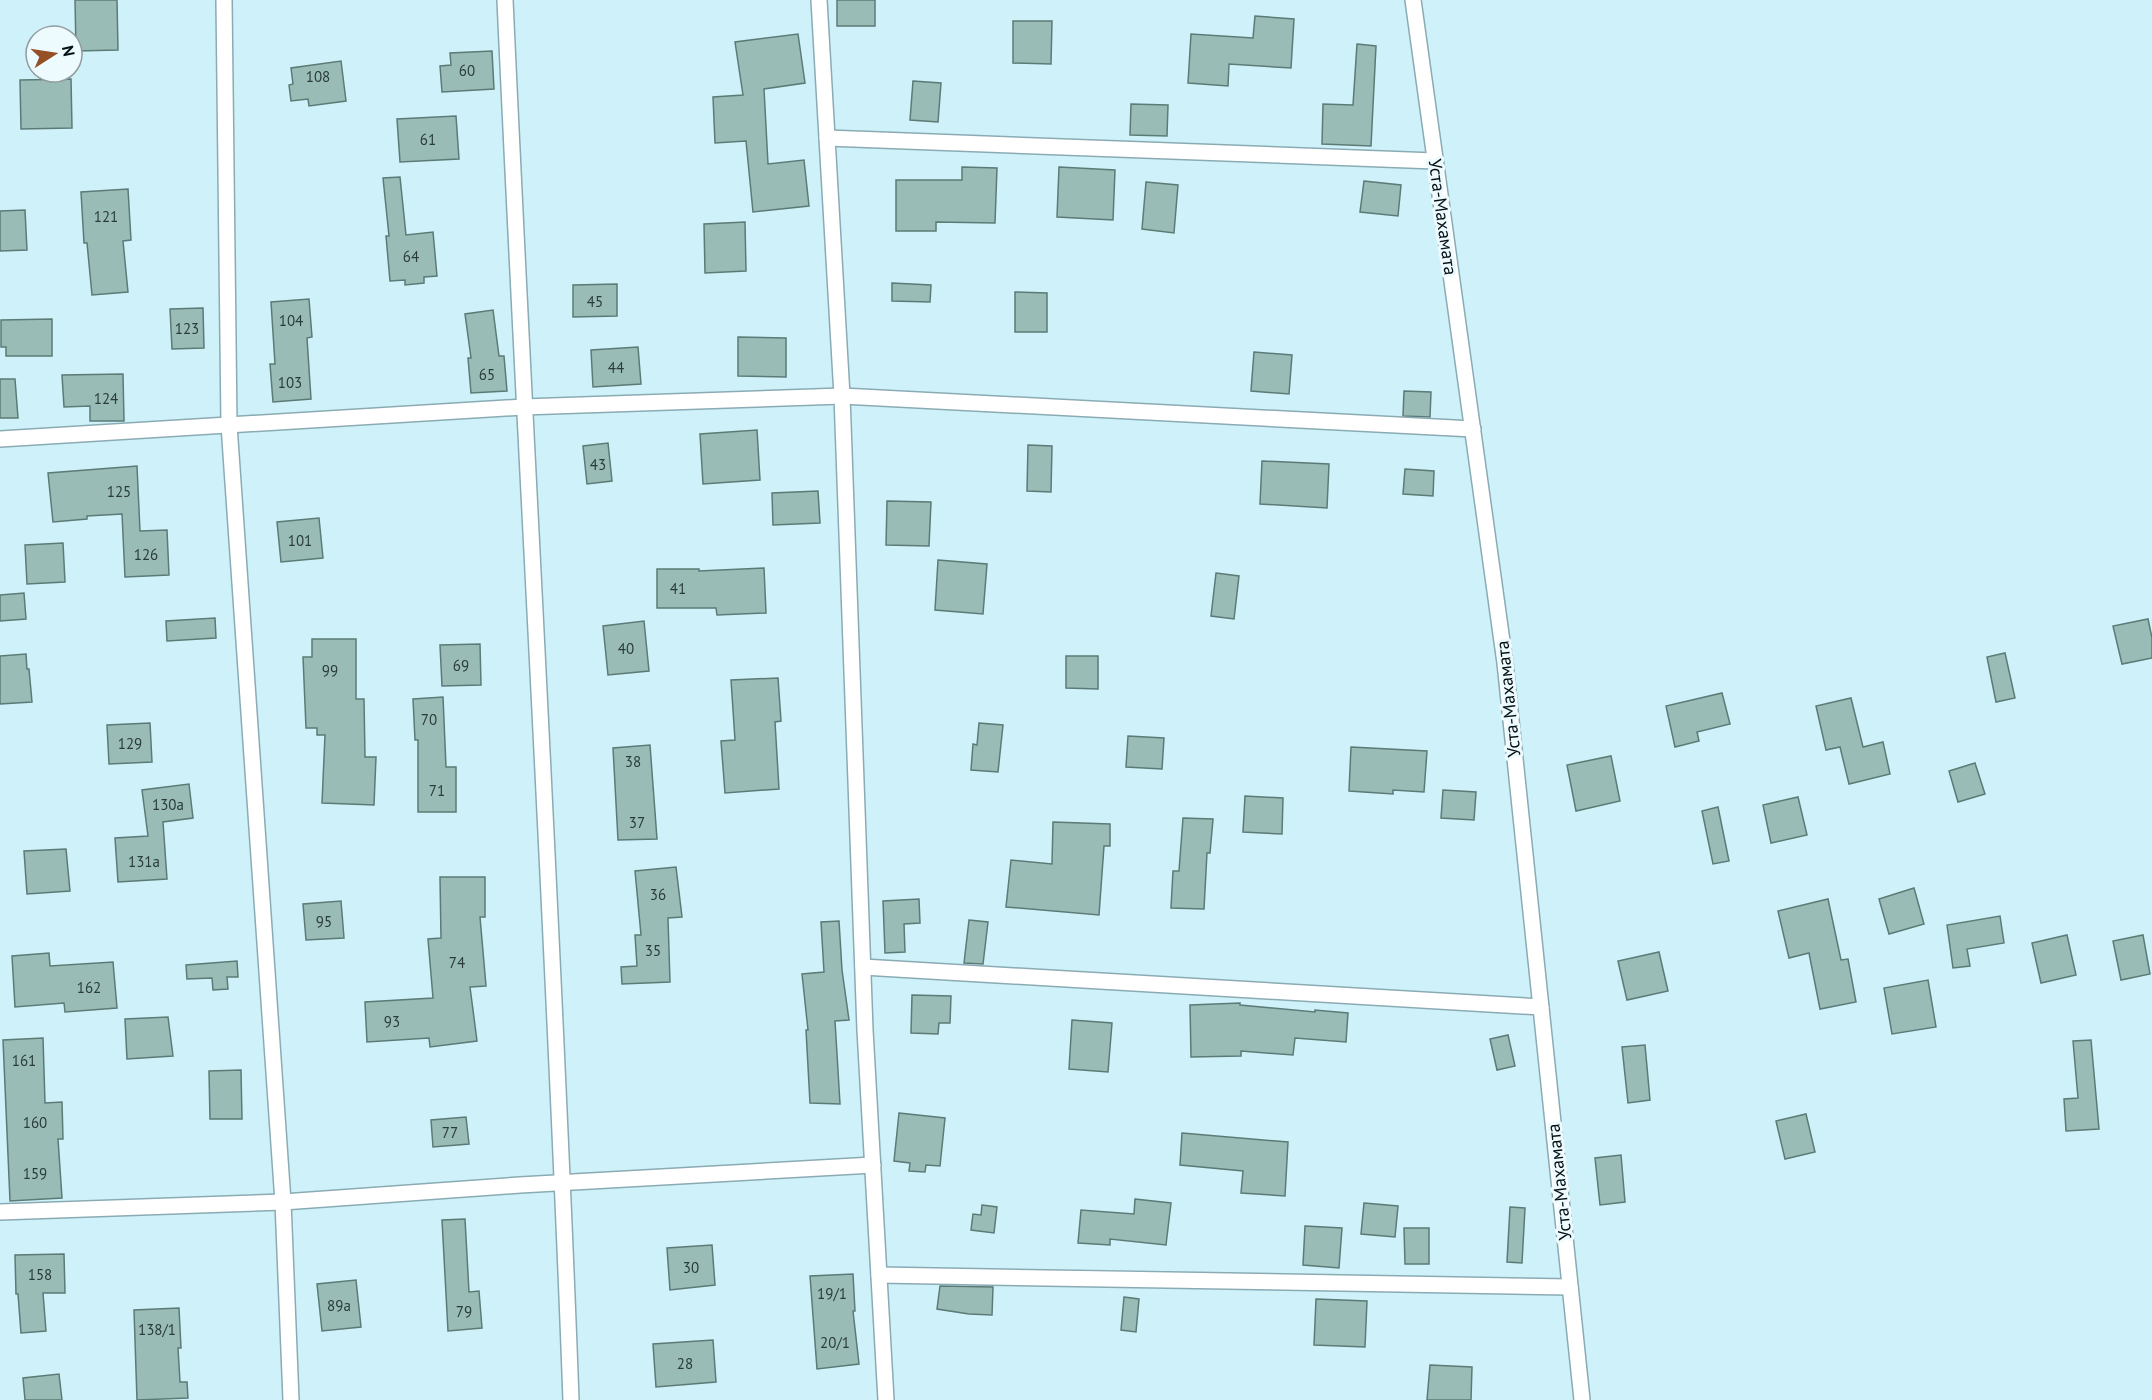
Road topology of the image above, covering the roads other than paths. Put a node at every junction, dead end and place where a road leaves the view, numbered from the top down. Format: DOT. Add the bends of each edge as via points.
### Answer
graph roads {
  1 [pos="224,0"];
  2 [pos="505,0"];
  3 [pos="819,0"];
  4 [pos="1413,0"];
  5 [pos="827,138"];
  6 [pos="1435,161"];
  7 [pos="842,396"];
  8 [pos="523,407"];
  9 [pos="229,425"];
  10 [pos="1473,429"];
  11 [pos="0,439"];
  12 [pos="863,967"];
  13 [pos="1541,1007"];
  14 [pos="873,1165"];
  15 [pos="563,1183"];
  16 [pos="283,1202"];
  17 [pos="0,1212"];
  18 [pos="879,1275"];
  19 [pos="1570,1287"];
  20 [pos="291,1400"];
  21 [pos="571,1400"];
  22 [pos="886,1400"];
  23 [pos="1582,1400"];
  1 -- 9 [label="street"];
  2 -- 8 [label="street"];
  3 -- 5 [label="street"];
  4 -- 6 [label="street, Уста-Махамата"];
  5 -- 6 [label="street"];
  5 -- 7 [label="street"];
  6 -- 10 [label="street, Уста-Махамата"];
  7 -- 8 [label="street"];
  7 -- 10 [label="street"];
  7 -- 12 [label="street"];
  8 -- 9 [label="street"];
  8 -- 15 [label="street"];
  9 -- 11 [label="street"];
  9 -- 16 [label="street"];
  10 -- 13 [label="street, Уста-Махамата" via="1505,663"];
  12 -- 13 [label="street"];
  12 -- 14 [label="street"];
  13 -- 19 [label="street, Уста-Махамата"];
  14 -- 15 [label="street"];
  14 -- 18 [label="street"];
  15 -- 16 [label="street"];
  15 -- 21 [label="street"];
  16 -- 17 [label="street"];
  16 -- 20 [label="street"];
  18 -- 19 [label="street"];
  18 -- 22 [label="street"];
  19 -- 23 [label="street, Уста-Махамата"];
}
